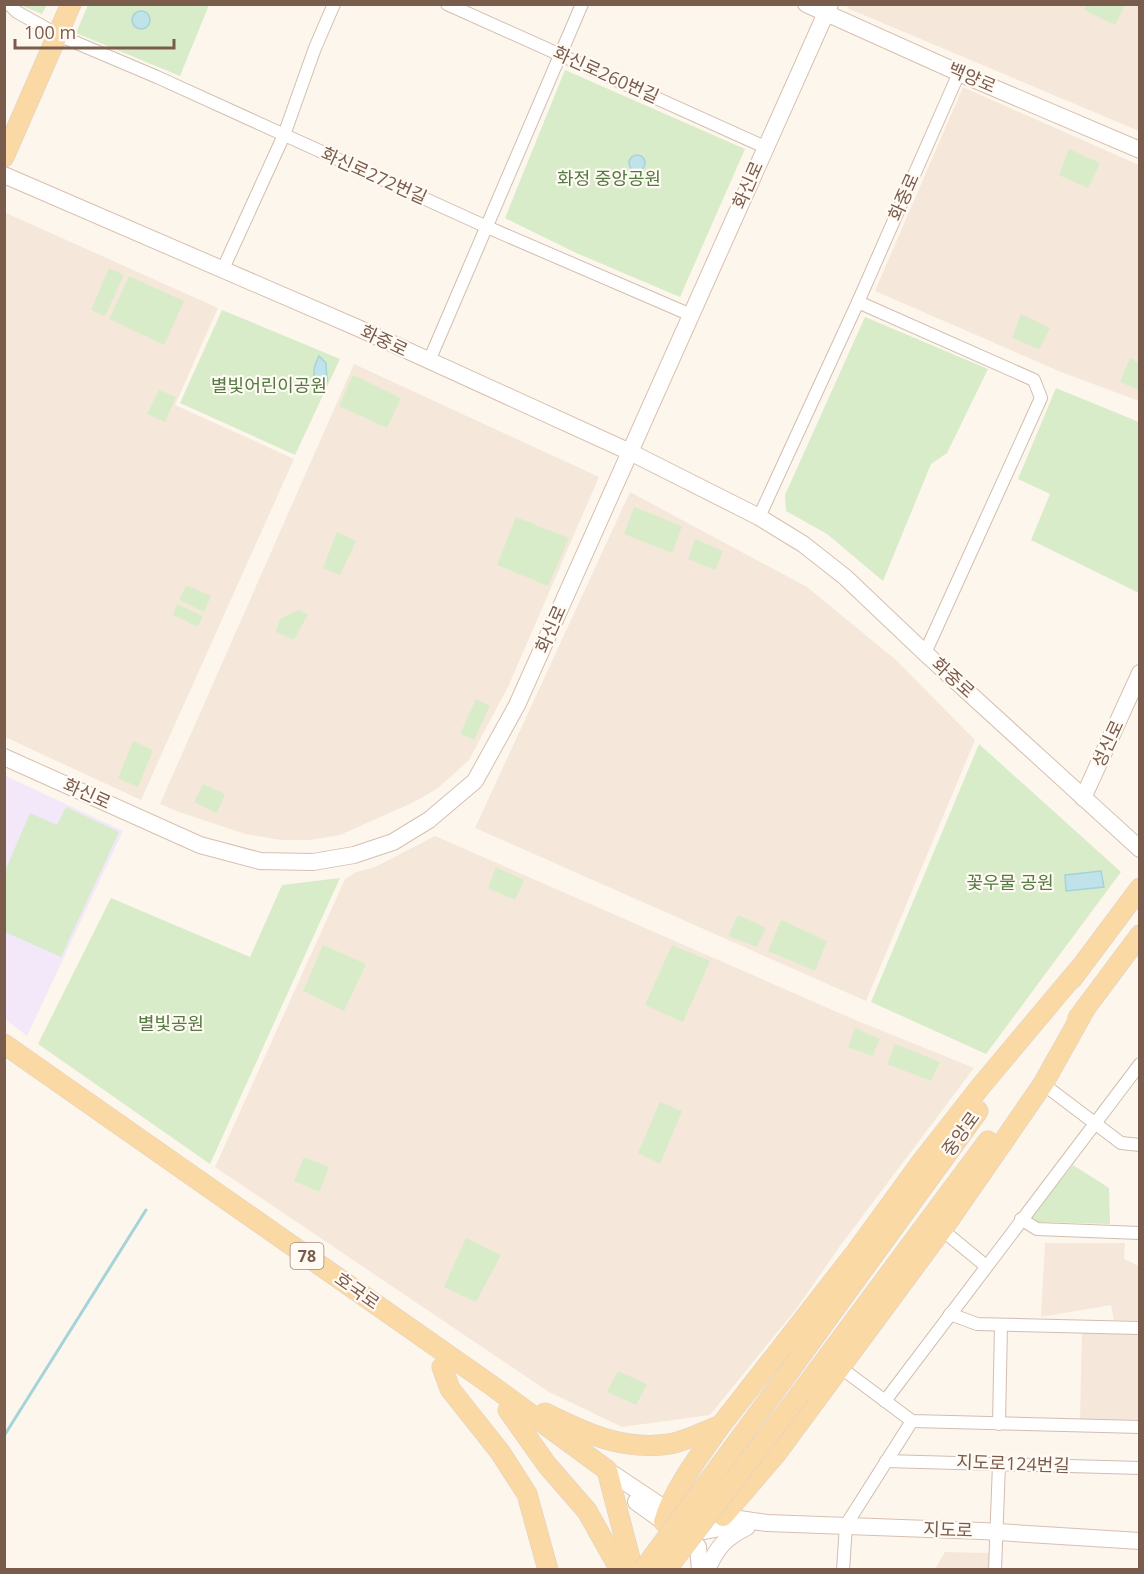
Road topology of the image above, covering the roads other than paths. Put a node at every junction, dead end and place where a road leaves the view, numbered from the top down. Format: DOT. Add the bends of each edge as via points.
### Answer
graph roads {
  1 [pos="9,4"];
  2 [pos="71,4"];
  3 [pos="334,4"];
  4 [pos="447,4"];
  5 [pos="582,4"];
  6 [pos="806,4"];
  7 [pos="828,9"];
  8 [pos="58,35"];
  9 [pos="560,55"];
  10 [pos="959,73"];
  11 [pos="284,135"];
  12 [pos="765,147"];
  13 [pos="1140,150"];
  14 [pos="4,157"];
  15 [pos="4,175"];
  16 [pos="487,227"];
  17 [pos="222,271"];
  18 [pos="858,302"];
  19 [pos="691,315"];
  20 [pos="429,361"];
  21 [pos="630,452"];
  22 [pos="759,517"];
  23 [pos="925,653"];
  24 [pos="1140,673"];
  25 [pos="1136,691"];
  26 [pos="4,757"];
  27 [pos="1083,798"];
  28 [pos="1140,849"];
  29 [pos="1140,888"];
  30 [pos="1140,934"];
  31 [pos="1079,969"];
  32 [pos="1085,1009"];
  33 [pos="4,1044"];
  34 [pos="4,1056"];
  35 [pos="1140,1064"];
  36 [pos="1043,1084"];
  37 [pos="1095,1123"];
  38 [pos="1140,1145"];
  39 [pos="1021,1219"];
  40 [pos="941,1229"];
  41 [pos="1140,1233"];
  42 [pos="986,1266"];
  43 [pos="950,1314"];
  44 [pos="1001,1325"];
  45 [pos="1140,1328"];
  46 [pos="442,1367"];
  47 [pos="841,1368"];
  48 [pos="491,1385"];
  49 [pos="885,1401"];
  50 [pos="508,1410"];
  51 [pos="912,1421"];
  52 [pos="999,1424"];
  53 [pos="721,1425"];
  54 [pos="1140,1427"];
  55 [pos="886,1461"];
  56 [pos="999,1464"];
  57 [pos="1140,1468"];
  58 [pos="609,1477"];
  59 [pos="671,1519"];
  60 [pos="756,1522"];
  61 [pos="718,1525"];
  62 [pos="846,1526"];
  63 [pos="996,1532"];
  64 [pos="1140,1541"];
  65 [pos="548,1569"];
  66 [pos="620,1569"];
  67 [pos="633,1569"];
  68 [pos="643,1569"];
  69 [pos="666,1569"];
  70 [pos="701,1569"];
  71 [pos="843,1569"];
  72 [pos="995,1569"];
  1 -- 8 [label="street, 화신로272번길"];
  2 -- 8 [label="main road"];
  3 -- 11 [label="street"];
  4 -- 9 [label="street, 화신로260번길"];
  5 -- 9 [label="street"];
  6 -- 7 [label="main road, 백양로"];
  7 -- 10 [label="main road, 백양로"];
  7 -- 12 [label="main road, 화신로"];
  8 -- 11 [label="street, 화신로272번길"];
  8 -- 14 [label="main road"];
  9 -- 12 [label="street, 화신로260번길"];
  9 -- 16 [label="street"];
  10 -- 13 [label="main road, 백양로"];
  10 -- 18 [label="street, 화중로"];
  11 -- 16 [label="street, 화신로272번길"];
  11 -- 17 [label="street"];
  12 -- 19 [label="main road, 화신로"];
  15 -- 17 [label="main road, 화중로"];
  16 -- 19 [label="street, 화신로272번길"];
  16 -- 20 [label="street"];
  17 -- 20 [label="main road, 화중로"];
  18 -- 22 [label="street, 화중로"];
  18 -- 23 [label="street" via="1034,380 1041,398"];
  19 -- 21 [label="main road, 화신로"];
  20 -- 21 [label="main road, 화중로"];
  21 -- 22 [label="main road, 화중로"];
  21 -- 26 [label="main road, 화신로" via="517,705 475,781 429,820 393,842 354,855 313,862 260,861 200,845"];
  22 -- 23 [label="main road, 화중로" via="803,544 845,577"];
  23 -- 27 [label="main road, 화중로"];
  24 -- 25 [label="main road, 성신로"];
  25 -- 27 [label="main road, 성신로"];
  27 -- 28 [label="main road, 화중로"];
  29 -- 31 [label="main road, 중앙로"];
  30 -- 32 [label="main road, 중앙로"];
  31 -- 53 [label="main road" via="981,1086"];
  31 -- 68 [label="main road, 중앙로, bridge"];
  32 -- 36 [label="main road"];
  32 -- 69 [label="main road, 중앙로, bridge"];
  33 -- 48 [label="main road, 호국로 / 78"];
  34 -- 46 [label="main road, 호국로 / 78"];
  35 -- 37 [label="street"];
  36 -- 37 [label="street"];
  36 -- 40 [label="main road"];
  37 -- 38 [label="street" via="1121,1143"];
  37 -- 39 [label="street"];
  39 -- 41 [label="street" via="1037,1229"];
  39 -- 42 [label="street"];
  40 -- 42 [label="street"];
  40 -- 47 [label="main road"];
  42 -- 43 [label="street"];
  43 -- 44 [label="street" via="977,1324"];
  43 -- 49 [label="street"];
  44 -- 45 [label="street"];
  44 -- 52 [label="street"];
  46 -- 50 [label="main road, 호국로 / 78"];
  46 -- 65 [label="main road" via="450,1389 500,1452 527,1494"];
  47 -- 49 [label="street"];
  47 -- 61 [label="main road"];
  48 -- 53 [label="main road" via="580,1431 626,1445 670,1444"];
  48 -- 58 [label="main road, 호국로 / 78"];
  49 -- 51 [label="street"];
  50 -- 58 [label="main road, 호국로"];
  50 -- 66 [label="main road, 호국로 / 78" via="547,1465 587,1511"];
  51 -- 52 [label="street"];
  51 -- 55 [label="street"];
  52 -- 54 [label="street"];
  53 -- 59 [label="main road" via="703,1452"];
  55 -- 56 [label="street, 지도로124번길"];
  55 -- 62 [label="street"];
  56 -- 57 [label="street, 지도로124번길"];
  56 -- 63 [label="street"];
  58 -- 59 [label="main road, 지도로"];
  58 -- 67 [label="main road"];
  59 -- 61 [label="main road, 지도로"];
  59 -- 70 [label="main road"];
  60 -- 61 [label="main road, 지도로"];
  60 -- 62 [label="main road, 지도로"];
  60 -- 70 [label="main road" via="731,1535"];
  61 -- 70 [label="main road"];
  62 -- 63 [label="main road, 지도로"];
  62 -- 71 [label="street"];
  63 -- 64 [label="main road, 지도로"];
  63 -- 72 [label="street"];
}
